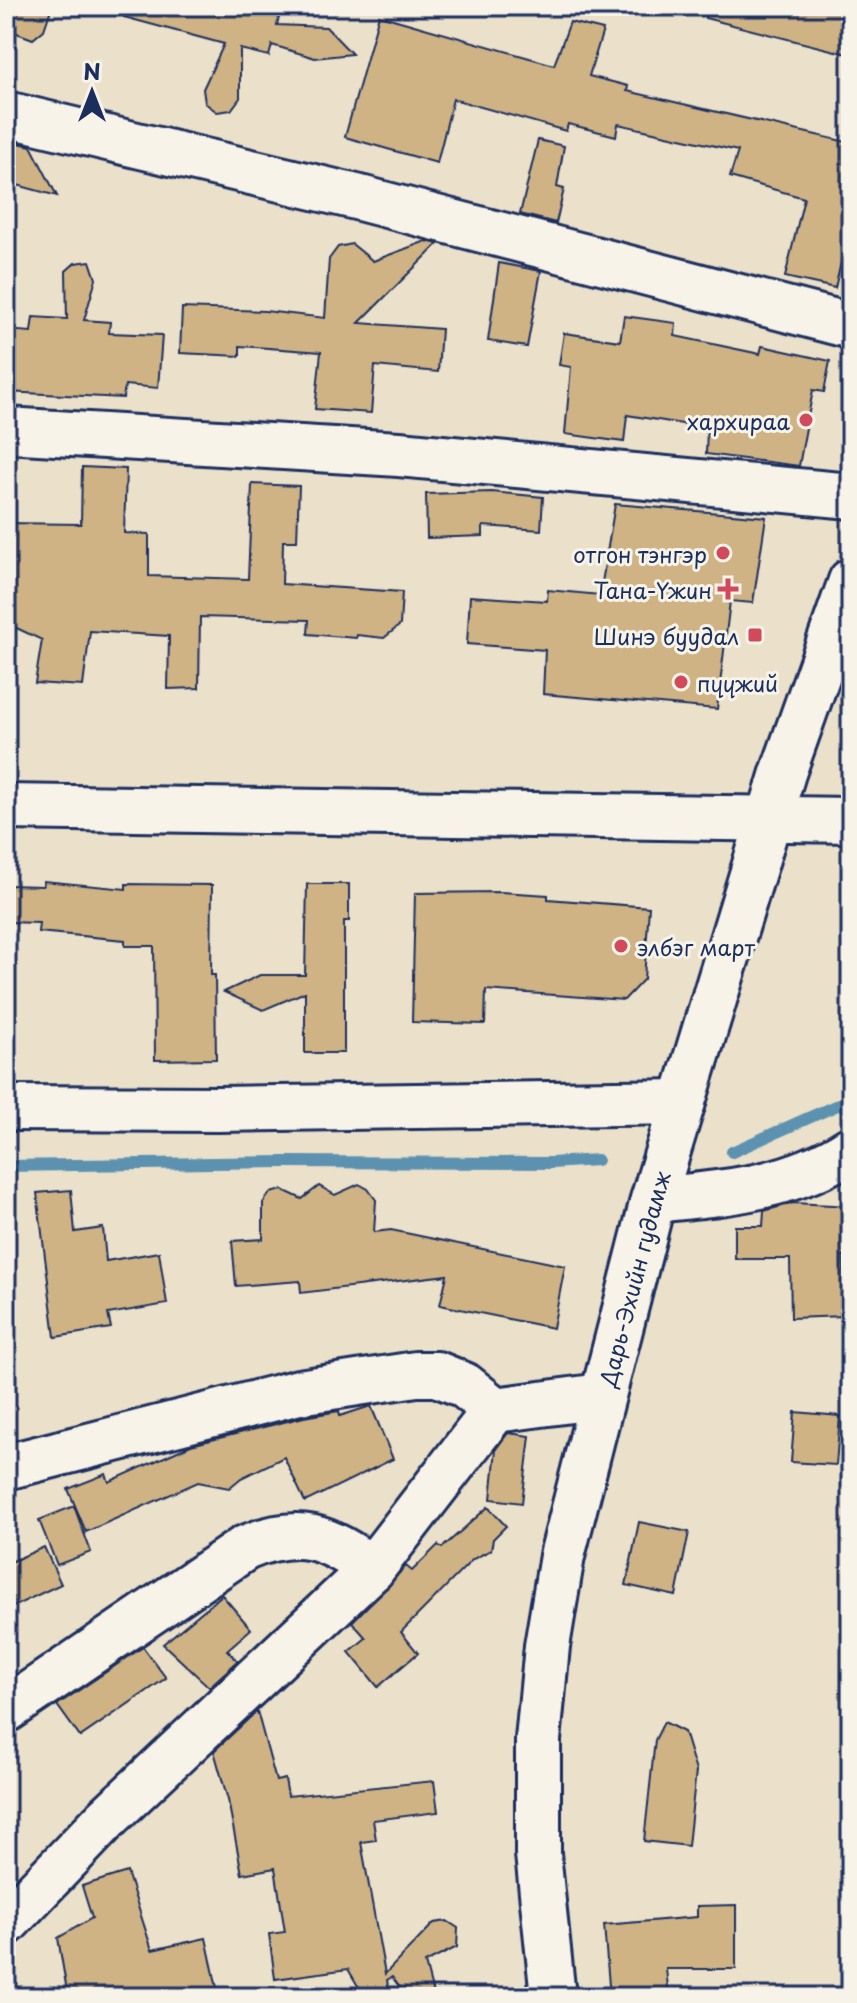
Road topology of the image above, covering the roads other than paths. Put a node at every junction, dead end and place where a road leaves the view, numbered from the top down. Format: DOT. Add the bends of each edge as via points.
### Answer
graph roads {
  1 [pos="6,114"];
  2 [pos="851,326"];
  3 [pos="6,430"];
  4 [pos="851,496"];
  5 [pos="851,581"];
  6 [pos="6,807"];
  7 [pos="770,820"];
  8 [pos="851,820"];
  9 [pos="683,1102"];
  10 [pos="6,1108"];
  11 [pos="851,1149"];
  12 [pos="653,1200"];
  13 [pos="601,1396"];
  14 [pos="495,1410"];
  15 [pos="6,1467"];
  16 [pos="372,1569"];
  17 [pos="6,1710"];
  18 [pos="6,1923"];
  19 [pos="553,1997"];
  1 -- 2 [label="street" via="356,197"];
  3 -- 4 [label="street" via="399,454"];
  5 -- 7 [label="street, Дарь-Эхийн гудамж"];
  6 -- 7 [label="street"];
  7 -- 8 [label="street"];
  7 -- 9 [label="street, Дарь-Эхийн гудамж"];
  9 -- 10 [label="street"];
  9 -- 12 [label="street, Дарь-Эхийн гудамж"];
  11 -- 12 [label="street" via="773,1185"];
  12 -- 13 [label="street, Дарь-Эхийн гудамж"];
  13 -- 14 [label="street"];
  13 -- 19 [label="street, Дарь-Эхийн гудамж" via="562,1556 542,1685 538,1854"];
  14 -- 15 [label="street" via="464,1385 437,1374 416,1374 299,1392"];
  14 -- 16 [label="street"];
  16 -- 17 [label="street" via="343,1548 306,1536 275,1535 245,1548"];
  16 -- 18 [label="street" via="107,1818"];
}
